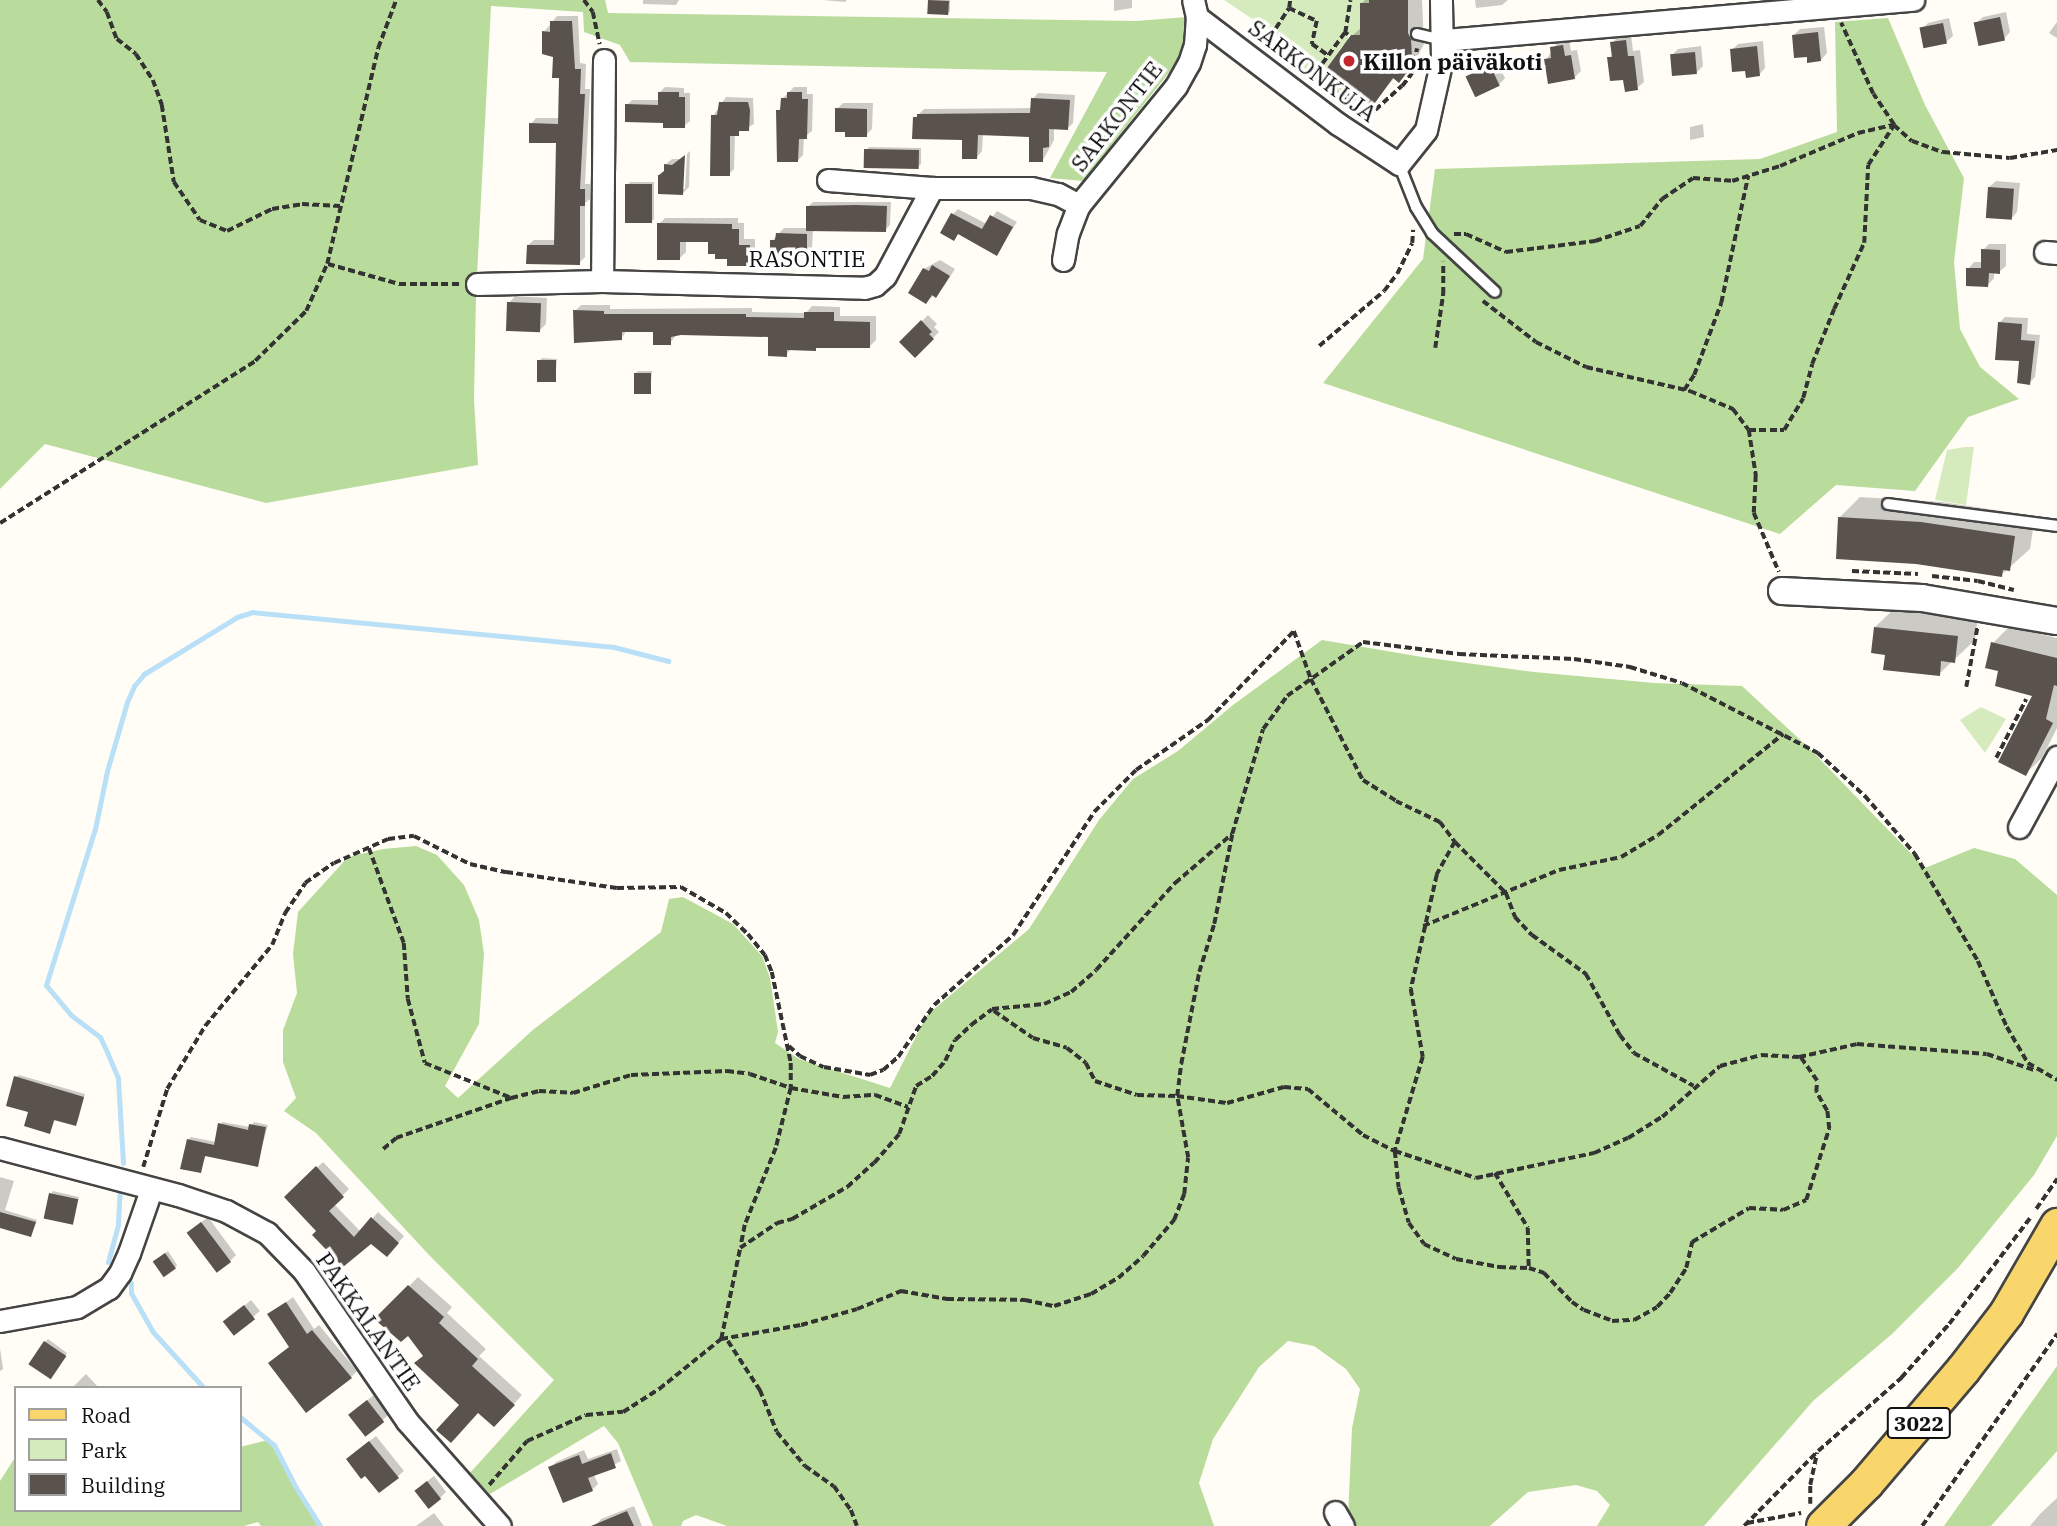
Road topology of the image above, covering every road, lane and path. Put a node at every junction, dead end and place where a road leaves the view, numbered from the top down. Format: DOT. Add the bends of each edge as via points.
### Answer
graph roads {
  1 [pos="98,0"];
  2 [pos="396,0"];
  3 [pos="584,0"];
  4 [pos="1290,0"];
  5 [pos="1350,0"];
  6 [pos="1441,0"];
  7 [pos="1913,0"];
  8 [pos="1833,7"];
  9 [pos="1289,8"];
  10 [pos="1195,9"];
  11 [pos="1273,33"];
  12 [pos="1417,34"];
  13 [pos="1444,40"];
  14 [pos="1329,56"];
  15 [pos="604,60"];
  16 [pos="1343,85"];
  17 [pos="1337,88"];
  18 [pos="1357,109"];
  19 [pos="1338,124"];
  20 [pos="1894,125"];
  21 [pos="2057,150"];
  22 [pos="1399,164"];
  23 [pos="1748,176"];
  24 [pos="828,180"];
  25 [pos="932,188"];
  26 [pos="1079,205"];
  27 [pos="340,206"];
  28 [pos="1416,207"];
  29 [pos="1432,233"];
  30 [pos="1063,260"];
  31 [pos="327,264"];
  32 [pos="1476,275"];
  33 [pos="602,281"];
  34 [pos="477,284"];
  35 [pos="1495,292"];
  36 [pos="1319,346"];
  37 [pos="1435,348"];
  38 [pos="1684,390"];
  39 [pos="1749,430"];
  40 [pos="1888,504"];
  41 [pos="0,523"];
  42 [pos="2057,526"];
  43 [pos="1790,592"];
  44 [pos="2057,621"];
  45 [pos="1990,630"];
  46 [pos="1311,679"];
  47 [pos="1966,687"];
  48 [pos="2026,699"];
  49 [pos="1783,734"];
  50 [pos="2057,757"];
  51 [pos="1996,758"];
  52 [pos="2018,827"];
  53 [pos="1232,834"];
  54 [pos="1455,842"];
  55 [pos="369,847"];
  56 [pos="1506,893"];
  57 [pos="1423,926"];
  58 [pos="992,1009"];
  59 [pos="789,1046"];
  60 [pos="1800,1057"];
  61 [pos="2037,1071"];
  62 [pos="2057,1080"];
  63 [pos="1694,1086"];
  64 [pos="791,1088"];
  65 [pos="1177,1096"];
  66 [pos="511,1098"];
  67 [pos="908,1107"];
  68 [pos="0,1148"];
  69 [pos="383,1149"];
  70 [pos="1395,1151"];
  71 [pos="1495,1173"];
  72 [pos="2057,1179"];
  73 [pos="144,1188"];
  74 [pos="2057,1225"];
  75 [pos="740,1248"];
  76 [pos="2057,1262"];
  77 [pos="1529,1268"];
  78 [pos="2006,1313"];
  79 [pos="0,1321"];
  80 [pos="2057,1334"];
  81 [pos="721,1339"];
  82 [pos="728,1340"];
  83 [pos="1818,1451"];
  84 [pos="477,1500"];
  85 [pos="1745,1525"];
  86 [pos="500,1526"];
  87 [pos="857,1526"];
  88 [pos="1823,1526"];
  89 [pos="1922,1526"];
  1 -- 27 [label="path" via="117,39 136,54 153,80 162,105 174,182 200,220 227,231 272,209 302,204"];
  2 -- 27 [label="path" via="378,48"];
  3 -- 15 [label="path" via="595,18"];
  4 -- 9 [label="path"];
  5 -- 14 [label="path" via="1347,34"];
  6 -- 13 [label="street"];
  7 -- 8 [label="street"];
  8 -- 13 [label="street"];
  8 -- 20 [label="path" via="1872,94"];
  9 -- 11 [label="path"];
  9 -- 14 [label="path" via="1317,21 1312,44"];
  10 -- 19 [label="street, SARKONKUJA"];
  10 -- 26 [label="street, SARKONTIE" via="1195,45 1176,86"];
  12 -- 13 [label="lane"];
  12 -- 18 [label="path" via="1416,61 1402,86 1375,110"];
  13 -- 22 [label="street" via="1426,130"];
  14 -- 17 [label="path" via="1316,74"];
  15 -- 33 [label="street"];
  16 -- 17 [label="path"];
  17 -- 18 [label="path" via="1335,91"];
  18 -- 19 [label="path"];
  19 -- 22 [label="street, SARKONKUJA"];
  20 -- 21 [label="path" via="1912,141 1943,152 2010,158"];
  20 -- 23 [label="path" via="1858,133"];
  20 -- 39 [label="path" via="1868,165 1864,243 1834,309 1803,398 1784,429"];
  22 -- 28 [label="lane"];
  23 -- 29 [label="path" via="1732,181 1693,178 1662,199 1640,226 1595,241 1506,252 1466,234"];
  23 -- 38 [label="path" via="1721,303"];
  24 -- 25 [label="street"];
  25 -- 26 [label="street" via="1031,188"];
  25 -- 33 [label="street, RASONTIE" via="885,276 875,285"];
  26 -- 30 [label="street, SARKONTIE"];
  27 -- 31 [label="path"];
  28 -- 29 [label="lane"];
  28 -- 36 [label="path" via="1412,243 1398,274 1384,292"];
  29 -- 32 [label="lane"];
  29 -- 37 [label="path" via="1444,264"];
  31 -- 34 [label="path" via="400,284"];
  31 -- 41 [label="path" via="306,311 255,361"];
  32 -- 35 [label="lane"];
  32 -- 38 [label="path" via="1483,303 1536,342 1586,367"];
  33 -- 34 [label="street, RASONTIE"];
  38 -- 39 [label="path" via="1733,409"];
  39 -- 43 [label="path" via="1756,475 1754,513"];
  40 -- 42 [label="lane"];
  43 -- 44 [label="street" via="1922,598"];
  45 -- 47 [label="path" via="1974,627"];
  46 -- 49 [label="path" via="1363,642 1459,654 1574,659 1630,667 1682,683"];
  46 -- 53 [label="path" via="1287,696 1263,729"];
  46 -- 54 [label="path" via="1363,780 1440,822"];
  46 -- 59 [label="path" via="1294,631 1208,720 1136,770 1094,812 1013,935 934,1005 898,1057 883,1069 870,1075 824,1067"];
  48 -- 51 [label="path"];
  49 -- 56 [label="path" via="1658,835 1621,857 1559,870"];
  49 -- 61 [label="path" via="1818,752 1865,796 1915,854 1978,961 2007,1027"];
  50 -- 52 [label="street"];
  53 -- 58 [label="path" via="1175,883 1123,943 1071,992 1044,1004"];
  53 -- 65 [label="path" via="1199,972"];
  54 -- 56 [label="path"];
  54 -- 57 [label="path" via="1437,874"];
  55 -- 59 [label="path" via="414,835 470,864 506,872 617,888 681,887 726,914 765,955"];
  55 -- 66 [label="path" via="404,943 408,999 425,1063"];
  55 -- 73 [label="path" via="305,883 285,913 272,945 205,1026 167,1089"];
  56 -- 57 [label="path"];
  56 -- 63 [label="path" via="1515,917 1532,935 1587,974 1634,1053"];
  57 -- 70 [label="path" via="1411,989 1423,1057"];
  58 -- 65 [label="path" via="1033,1038 1067,1048 1086,1063 1095,1081 1138,1095"];
  58 -- 67 [label="path" via="955,1040 945,1062 916,1086"];
  59 -- 64 [label="path"];
  60 -- 61 [label="path" via="1857,1044 1987,1054"];
  60 -- 63 [label="path" via="1761,1055 1730,1063"];
  60 -- 77 [label="path" via="1817,1081 1816,1092 1827,1111 1829,1129 1806,1200 1783,1210 1749,1208 1692,1242 1686,1268 1670,1293 1634,1320 1612,1321 1584,1310 1544,1273"];
  61 -- 62 [label="path"];
  63 -- 71 [label="path" via="1662,1117 1594,1153"];
  64 -- 66 [label="path" via="727,1071 631,1075 573,1093 539,1091"];
  64 -- 67 [label="path" via="843,1097 876,1095"];
  64 -- 75 [label="path" via="776,1148"];
  65 -- 70 [label="path" via="1227,1103 1284,1087 1308,1089 1363,1135"];
  65 -- 82 [label="path" via="1188,1158 1184,1194 1174,1220 1118,1278 1091,1293 1054,1306 901,1291 801,1325"];
  66 -- 69 [label="path" via="396,1138"];
  67 -- 75 [label="path" via="899,1133 847,1187"];
  68 -- 73 [label="street, PAKKALANTIE"];
  70 -- 71 [label="path" via="1476,1178"];
  70 -- 77 [label="path" via="1409,1223 1424,1244 1456,1259"];
  71 -- 77 [label="path" via="1528,1228"];
  72 -- 83 [label="path" via="1949,1324 1901,1378"];
  73 -- 79 [label="street" via="129,1253 109,1287 77,1307"];
  73 -- 84 [label="street, PAKKALANTIE" via="226,1211 267,1233 304,1270 407,1421"];
  74 -- 78 [label="main road, 3022"];
  75 -- 81 [label="path"];
  76 -- 78 [label="main road, 3022" via="2042,1284"];
  78 -- 88 [label="main road, 3022" via="1920,1422"];
  80 -- 89 [label="path"];
  81 -- 82 [label="path"];
  81 -- 84 [label="path" via="623,1412 586,1415 527,1441"];
  82 -- 87 [label="path" via="760,1390 777,1432 805,1466 834,1486"];
  83 -- 85 [label="path"];
  83 -- 85 [label="path" via="1810,1485 1810,1512"];
  84 -- 86 [label="street, PAKKALANTIE"];
}
